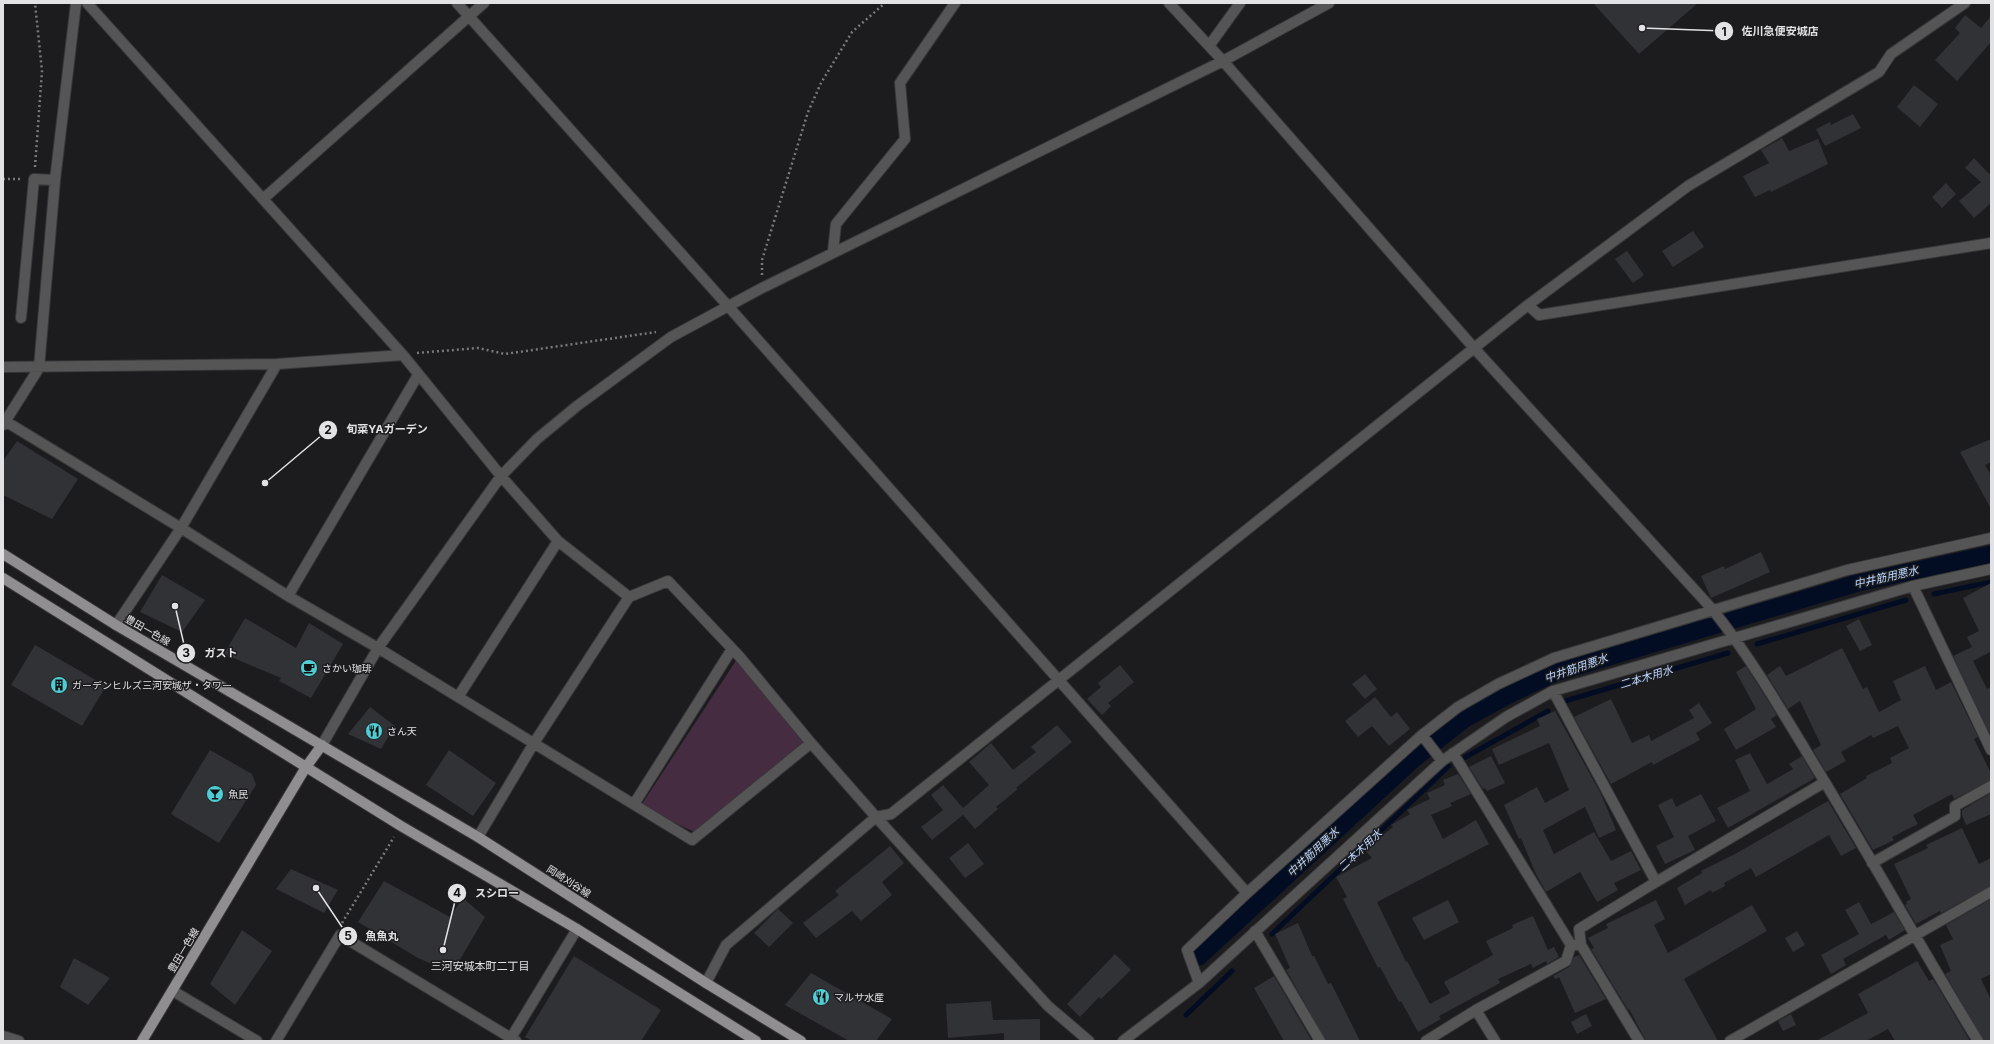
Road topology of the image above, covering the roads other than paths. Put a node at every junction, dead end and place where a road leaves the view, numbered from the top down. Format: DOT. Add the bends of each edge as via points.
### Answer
graph roads {
  1 [pos="76,3"];
  2 [pos="87,3"];
  3 [pos="457,3"];
  4 [pos="484,3"];
  5 [pos="955,3"];
  6 [pos="1169,3"];
  7 [pos="1240,3"];
  8 [pos="1329,3"];
  9 [pos="1965,3"];
  10 [pos="469,16"];
  11 [pos="1209,46"];
  12 [pos="1223,61"];
  13 [pos="55,180"];
  14 [pos="263,199"];
  15 [pos="1991,243"];
  16 [pos="833,251"];
  17 [pos="1528,305"];
  18 [pos="728,306"];
  19 [pos="21,318"];
  20 [pos="1474,348"];
  21 [pos="403,355"];
  22 [pos="277,364"];
  23 [pos="3,367"];
  24 [pos="39,368"];
  25 [pos="418,375"];
  26 [pos="4,423"];
  27 [pos="501,476"];
  28 [pos="181,528"];
  29 [pos="1991,538"];
  30 [pos="558,541"];
  31 [pos="3,554"];
  32 [pos="1991,569"];
  33 [pos="3,578"];
  34 [pos="1913,586"];
  35 [pos="288,596"];
  36 [pos="629,597"];
  37 [pos="1713,610"];
  38 [pos="116,625"];
  39 [pos="1735,638"];
  40 [pos="378,648"];
  41 [pos="732,649"];
  42 [pos="1058,681"];
  43 [pos="1553,691"];
  44 [pos="458,697"];
  45 [pos="1422,735"];
  46 [pos="534,743"];
  47 [pos="811,743"];
  48 [pos="322,745"];
  49 [pos="1991,750"];
  50 [pos="1453,753"];
  51 [pos="1442,761"];
  52 [pos="306,767"];
  53 [pos="1825,782"];
  54 [pos="1991,786"];
  55 [pos="634,804"];
  56 [pos="876,817"];
  57 [pos="478,837"];
  58 [pos="1872,863"];
  59 [pos="1656,882"];
  60 [pos="1991,892"];
  61 [pos="1247,893"];
  62 [pos="577,929"];
  63 [pos="1255,931"];
  64 [pos="1914,935"];
  65 [pos="1576,945"];
  66 [pos="1199,982"];
  67 [pos="706,983"];
  68 [pos="173,991"];
  69 [pos="1476,1010"];
  70 [pos="3,1036"];
  71 [pos="513,1040"];
  72 [pos="19,1041"];
  73 [pos="142,1041"];
  74 [pos="257,1041"];
  75 [pos="276,1041"];
  76 [pos="756,1041"];
  77 [pos="802,1041"];
  78 [pos="1089,1041"];
  79 [pos="1123,1041"];
  80 [pos="1320,1041"];
  81 [pos="1426,1041"];
  82 [pos="1495,1041"];
  83 [pos="1639,1041"];
  84 [pos="1730,1041"];
  85 [pos="1978,1041"];
  1 -- 13 [label="street"];
  2 -- 14 [label="street"];
  3 -- 10 [label="street"];
  4 -- 10 [label="street"];
  5 -- 16 [label="street" via="900,83 905,139 836,224"];
  6 -- 11 [label="street"];
  7 -- 11 [label="street"];
  8 -- 12 [label="street"];
  9 -- 17 [label="street" via="1890,54 1879,72 1688,186"];
  10 -- 14 [label="street"];
  10 -- 18 [label="street"];
  11 -- 12 [label="street"];
  12 -- 16 [label="street"];
  12 -- 20 [label="street"];
  13 -- 19 [label="street" via="34,179"];
  13 -- 24 [label="street"];
  14 -- 21 [label="street"];
  15 -- 17 [label="street" via="1539,315"];
  16 -- 18 [label="street"];
  17 -- 20 [label="street"];
  18 -- 27 [label="street" via="671,337 577,406 537,439"];
  18 -- 42 [label="street"];
  20 -- 37 [label="street"];
  20 -- 42 [label="street"];
  21 -- 22 [label="street"];
  21 -- 25 [label="street"];
  22 -- 24 [label="street"];
  22 -- 28 [label="street"];
  23 -- 24 [label="street"];
  24 -- 26 [label="street"];
  25 -- 27 [label="street"];
  25 -- 35 [label="street"];
  26 -- 28 [label="street"];
  27 -- 30 [label="street"];
  27 -- 40 [label="street"];
  28 -- 35 [label="street"];
  28 -- 38 [label="street"];
  29 -- 37 [label="street" via="1847,570"];
  30 -- 36 [label="street"];
  30 -- 44 [label="street"];
  31 -- 38 [label="main road, 豊田一色線"];
  32 -- 34 [label="street"];
  33 -- 52 [label="main road"];
  34 -- 39 [label="street"];
  34 -- 49 [label="street"];
  35 -- 40 [label="street"];
  36 -- 41 [label="street" via="668,581"];
  36 -- 46 [label="street"];
  37 -- 39 [label="street"];
  37 -- 45 [label="street" via="1554,658 1498,684 1458,707"];
  38 -- 48 [label="main road, 豊田一色線"];
  39 -- 43 [label="street"];
  39 -- 53 [label="street"];
  40 -- 44 [label="street"];
  40 -- 48 [label="street"];
  41 -- 47 [label="street"];
  41 -- 55 [label="street"];
  42 -- 56 [label="street" via="891,814"];
  42 -- 61 [label="street"];
  43 -- 50 [label="street" via="1506,717"];
  43 -- 59 [label="street"];
  44 -- 46 [label="street"];
  45 -- 51 [label="street"];
  45 -- 61 [label="street"];
  46 -- 55 [label="street"];
  46 -- 57 [label="street"];
  47 -- 55 [label="street" via="692,840"];
  47 -- 56 [label="street"];
  48 -- 52 [label="main road, 豊田一色線"];
  48 -- 57 [label="main road, 岡崎刈谷線"];
  50 -- 51 [label="street"];
  50 -- 65 [label="street"];
  51 -- 63 [label="street"];
  52 -- 62 [label="main road"];
  52 -- 68 [label="main road, 豊田一色線"];
  53 -- 58 [label="street"];
  53 -- 59 [label="street"];
  54 -- 58 [label="street" via="1955,806 1955,816"];
  56 -- 67 [label="street" via="726,945"];
  56 -- 78 [label="street" via="1048,1006"];
  57 -- 67 [label="main road, 岡崎刈谷線"];
  58 -- 64 [label="street"];
  59 -- 65 [label="street" via="1579,929"];
  60 -- 64 [label="street"];
  61 -- 66 [label="street" via="1187,950"];
  62 -- 71 [label="street"];
  62 -- 76 [label="main road"];
  63 -- 66 [label="street"];
  63 -- 80 [label="street"];
  64 -- 84 [label="street"];
  64 -- 85 [label="street"];
  65 -- 69 [label="street" via="1566,961"];
  65 -- 83 [label="street"];
  66 -- 79 [label="street"];
  67 -- 77 [label="main road, 岡崎刈谷線"];
  68 -- 73 [label="main road, 豊田一色線"];
  68 -- 74 [label="street"];
  69 -- 81 [label="street"];
  69 -- 82 [label="street"];
  70 -- 72 [label="street"];
  71 -- 75 [label="street" via="340,935"];
}
